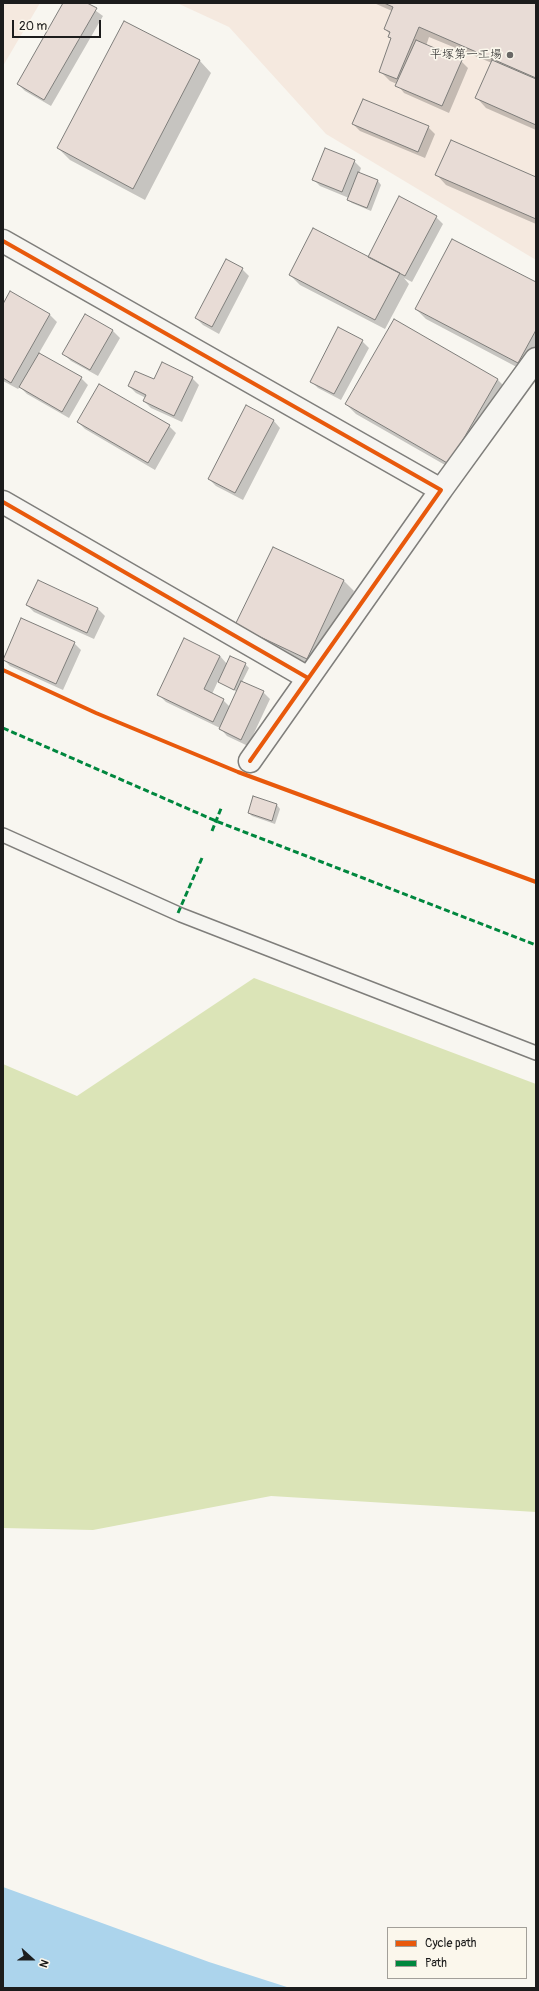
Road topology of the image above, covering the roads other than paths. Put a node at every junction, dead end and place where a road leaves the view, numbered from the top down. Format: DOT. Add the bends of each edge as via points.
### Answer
graph roads {
  1 [pos="3,241"];
  2 [pos="536,359"];
  3 [pos="441,490"];
  4 [pos="3,502"];
  5 [pos="308,678"];
  6 [pos="250,761"];
  7 [pos="3,835"];
  8 [pos="536,1053"];
  1 -- 3 [label="street"];
  2 -- 3 [label="street"];
  3 -- 5 [label="street"];
  4 -- 5 [label="street"];
  5 -- 6 [label="street"];
  7 -- 8 [label="lane" via="181,915"];
}
